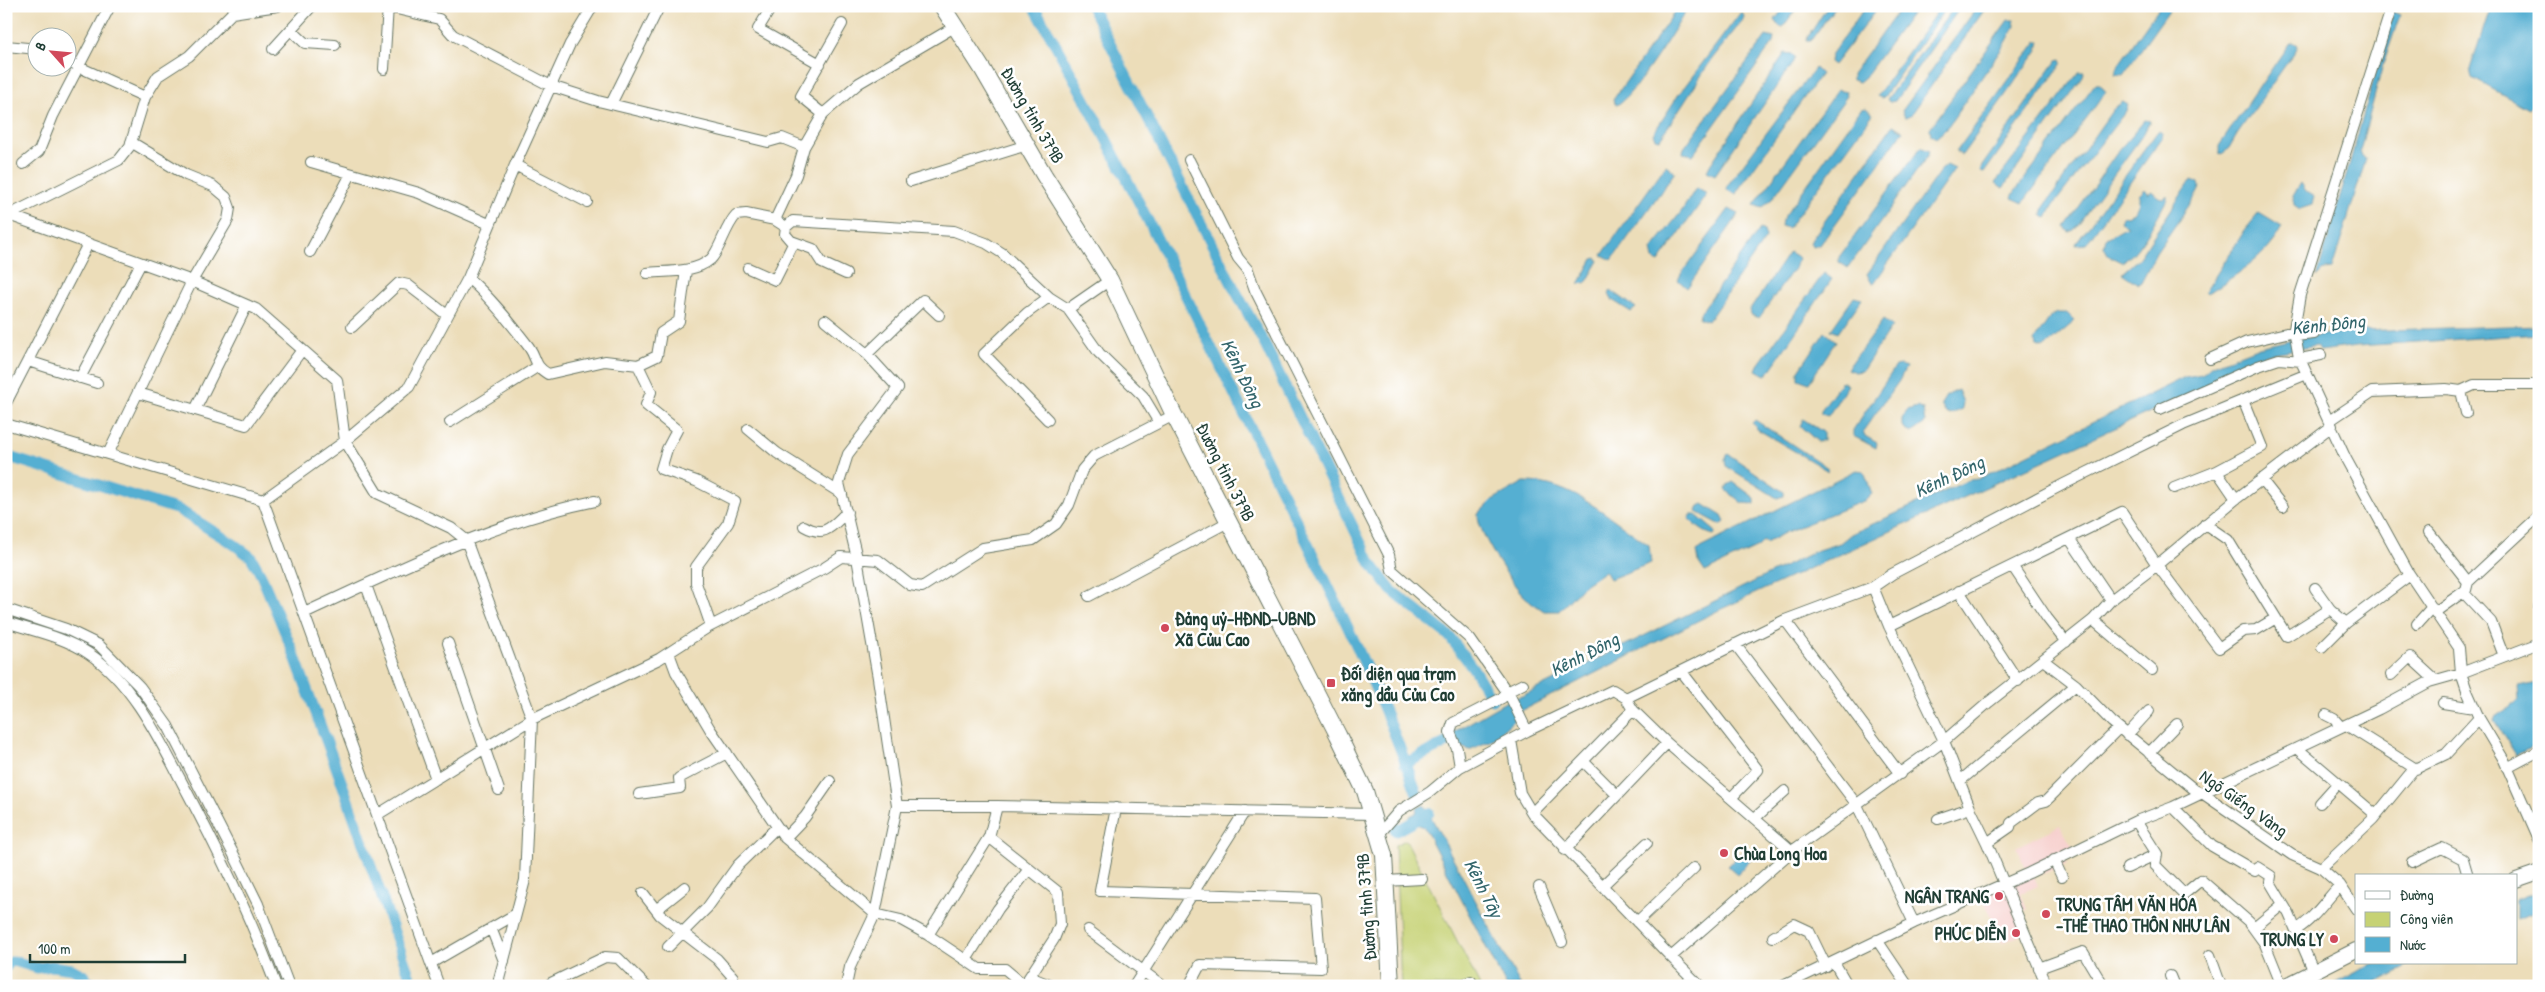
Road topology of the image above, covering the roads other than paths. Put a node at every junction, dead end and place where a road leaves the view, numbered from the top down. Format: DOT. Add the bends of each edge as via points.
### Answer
graph roads {
  1 [pos="110,6"];
  2 [pos="278,6"];
  3 [pos="312,6"];
  4 [pos="593,6"];
  5 [pos="653,6"];
  6 [pos="772,6"];
  7 [pos="942,6"];
  8 [pos="2392,6"];
  9 [pos="386,7"];
  10 [pos="232,10"];
  11 [pos="842,24"];
  12 [pos="956,26"];
  13 [pos="291,30"];
  14 [pos="335,45"];
  15 [pos="6,46"];
  16 [pos="28,48"];
  17 [pos="273,49"];
  18 [pos="78,56"];
  19 [pos="820,64"];
  20 [pos="78,68"];
  21 [pos="384,69"];
  22 [pos="67,78"];
  23 [pos="551,86"];
  24 [pos="145,96"];
  25 [pos="611,104"];
  26 [pos="823,114"];
  27 [pos="131,142"];
  28 [pos="1027,145"];
  29 [pos="804,147"];
  30 [pos="1189,160"];
  31 [pos="311,162"];
  32 [pos="23,164"];
  33 [pos="515,164"];
  34 [pos="351,174"];
  35 [pos="911,181"];
  36 [pos="587,202"];
  37 [pos="7,217"];
  38 [pos="776,220"];
  39 [pos="490,224"];
  40 [pos="786,227"];
  41 [pos="794,242"];
  42 [pos="88,244"];
  43 [pos="310,252"];
  44 [pos="141,263"];
  45 [pos="748,268"];
  46 [pos="686,270"];
  47 [pos="647,273"];
  48 [pos="846,274"];
  49 [pos="468,278"];
  50 [pos="1110,280"];
  51 [pos="192,281"];
  52 [pos="1049,297"];
  53 [pos="247,305"];
  54 [pos="1068,309"];
  55 [pos="447,315"];
  56 [pos="939,315"];
  57 [pos="826,320"];
  58 [pos="352,328"];
  59 [pos="2295,334"];
  60 [pos="2314,334"];
  61 [pos="302,350"];
  62 [pos="867,354"];
  63 [pos="2321,355"];
  64 [pos="2210,359"];
  65 [pos="2300,359"];
  66 [pos="28,361"];
  67 [pos="638,365"];
  68 [pos="537,367"];
  69 [pos="2306,374"];
  70 [pos="80,378"];
  71 [pos="97,383"];
  72 [pos="2539,385"];
  73 [pos="2461,391"];
  74 [pos="138,393"];
  75 [pos="2243,400"];
  76 [pos="6,403"];
  77 [pos="195,410"];
  78 [pos="2160,410"];
  79 [pos="2466,413"];
  80 [pos="1174,415"];
  81 [pos="1048,420"];
  82 [pos="1158,421"];
  83 [pos="450,422"];
  84 [pos="6,424"];
  85 [pos="2330,424"];
  86 [pos="748,429"];
  87 [pos="345,441"];
  88 [pos="108,454"];
  89 [pos="2218,470"];
  90 [pos="2261,479"];
  91 [pos="2174,488"];
  92 [pos="842,494"];
  93 [pos="2236,498"];
  94 [pos="263,500"];
  95 [pos="594,501"];
  96 [pos="2283,507"];
  97 [pos="847,512"];
  98 [pos="2539,516"];
  99 [pos="1230,521"];
  100 [pos="2205,524"];
  101 [pos="804,526"];
  102 [pos="2429,532"];
  103 [pos="2069,538"];
  104 [pos="466,540"];
  105 [pos="857,558"];
  106 [pos="2157,565"];
  107 [pos="2013,567"];
  108 [pos="2410,575"];
  109 [pos="2468,582"];
  110 [pos="366,585"];
  111 [pos="1873,587"];
  112 [pos="2315,588"];
  113 [pos="1959,591"];
  114 [pos="2462,592"];
  115 [pos="1089,596"];
  116 [pos="2111,600"];
  117 [pos="6,609"];
  118 [pos="2330,609"];
  119 [pos="2433,610"];
  120 [pos="304,613"];
  121 [pos="31,618"];
  122 [pos="2276,618"];
  123 [pos="1785,620"];
  124 [pos="2093,620"];
  125 [pos="6,622"];
  126 [pos="2346,623"];
  127 [pos="2417,624"];
  128 [pos="712,626"];
  129 [pos="1889,626"];
  130 [pos="26,629"];
  131 [pos="2066,642"];
  132 [pos="2539,642"];
  133 [pos="448,644"];
  134 [pos="1735,644"];
  135 [pos="2322,647"];
  136 [pos="669,653"];
  137 [pos="2504,656"];
  138 [pos="2042,660"];
  139 [pos="2152,670"];
  140 [pos="1682,672"];
  141 [pos="2461,673"];
  142 [pos="2391,676"];
  143 [pos="2435,680"];
  144 [pos="2018,681"];
  145 [pos="1523,684"];
  146 [pos="2076,685"];
  147 [pos="1508,694"];
  148 [pos="1626,698"];
  149 [pos="2443,703"];
  150 [pos="2474,708"];
  151 [pos="1633,710"];
  152 [pos="2149,712"];
  153 [pos="2326,714"];
  154 [pos="2479,718"];
  155 [pos="532,719"];
  156 [pos="2178,724"];
  157 [pos="2344,726"];
  158 [pos="2119,728"];
  159 [pos="1527,731"];
  160 [pos="1511,740"];
  161 [pos="1944,741"];
  162 [pos="1667,743"];
  163 [pos="2297,748"];
  164 [pos="485,749"];
  165 [pos="2539,752"];
  166 [pos="727,753"];
  167 [pos="2149,753"];
  168 [pos="1583,760"];
  169 [pos="1460,767"];
  170 [pos="2508,768"];
  171 [pos="2416,769"];
  172 [pos="1900,774"];
  173 [pos="436,779"];
  174 [pos="1960,780"];
  175 [pos="830,781"];
  176 [pos="2338,783"];
  177 [pos="499,790"];
  178 [pos="1784,790"];
  179 [pos="2202,793"];
  180 [pos="639,794"];
  181 [pos="1617,795"];
  182 [pos="1732,797"];
  183 [pos="2320,803"];
  184 [pos="1857,805"];
  185 [pos="897,806"];
  186 [pos="997,806"];
  187 [pos="2173,807"];
  188 [pos="1116,808"];
  189 [pos="1970,808"];
  190 [pos="1245,811"];
  191 [pos="1532,813"];
  192 [pos="1372,814"];
  193 [pos="377,815"];
  194 [pos="2376,815"];
  195 [pos="1756,817"];
  196 [pos="1938,819"];
  197 [pos="2136,821"];
  198 [pos="778,827"];
  199 [pos="1379,834"];
  200 [pos="989,837"];
  201 [pos="785,838"];
  202 [pos="2539,839"];
  203 [pos="1987,842"];
  204 [pos="1647,843"];
  205 [pos="1565,850"];
  206 [pos="1792,851"];
  207 [pos="2158,851"];
  208 [pos="236,859"];
  209 [pos="2054,860"];
  210 [pos="2412,862"];
  211 [pos="225,865"];
  212 [pos="1694,868"];
  213 [pos="2128,868"];
  214 [pos="2321,868"];
  215 [pos="1028,869"];
  216 [pos="2539,872"];
  217 [pos="2467,874"];
  218 [pos="2062,877"];
  219 [pos="1422,879"];
  220 [pos="2518,879"];
  221 [pos="1386,881"];
  222 [pos="2004,884"];
  223 [pos="2340,885"];
  224 [pos="1602,886"];
  225 [pos="685,887"];
  226 [pos="1539,887"];
  227 [pos="642,893"];
  228 [pos="1193,893"];
  229 [pos="2283,904"];
  230 [pos="2355,908"];
  231 [pos="656,910"];
  232 [pos="516,914"];
  233 [pos="875,914"];
  234 [pos="1637,922"];
  235 [pos="1914,923"];
  236 [pos="491,928"];
  237 [pos="2254,928"];
  238 [pos="1088,930"];
  239 [pos="2296,930"];
  240 [pos="681,934"];
  241 [pos="928,934"];
  242 [pos="1773,937"];
  243 [pos="1876,940"];
  244 [pos="1562,942"];
  245 [pos="668,947"];
  246 [pos="2355,951"];
  247 [pos="2210,955"];
  248 [pos="1670,957"];
  249 [pos="966,960"];
  250 [pos="504,961"];
  251 [pos="431,963"];
  252 [pos="1830,964"];
  253 [pos="2039,968"];
  254 [pos="1143,972"];
  255 [pos="2314,972"];
  256 [pos="2170,976"];
  257 [pos="1030,977"];
  258 [pos="1471,981"];
  259 [pos="551,983"];
  260 [pos="1694,984"];
  261 [pos="276,986"];
  262 [pos="289,986"];
  263 [pos="439,986"];
  264 [pos="500,986"];
  265 [pos="646,986"];
  266 [pos="728,986"];
  267 [pos="846,986"];
  268 [pos="1052,986"];
  269 [pos="1134,986"];
  270 [pos="1163,986"];
  271 [pos="1189,986"];
  272 [pos="1391,986"];
  273 [pos="1460,986"];
  274 [pos="1783,986"];
  275 [pos="1848,986"];
  276 [pos="1908,986"];
  277 [pos="2046,986"];
  278 [pos="2096,986"];
  279 [pos="2174,986"];
  280 [pos="2221,986"];
  281 [pos="2283,986"];
  1 -- 18 [label="street"];
  2 -- 10 [label="street"];
  3 -- 13 [label="street"];
  4 -- 23 [label="street" via="570,44"];
  5 -- 25 [label="street" via="658,9"];
  6 -- 19 [label="street" via="758,29"];
  7 -- 12 [label="main road, Đường tỉnh 379B"];
  8 -- 59 [label="street" via="2300,295"];
  9 -- 21 [label="street"];
  9 -- 23 [label="street" via="439,19 452,35"];
  10 -- 24 [label="street" via="189,56 158,76"];
  11 -- 19 [label="street"];
  12 -- 26 [label="street" via="859,83"];
  12 -- 28 [label="main road, Đường tỉnh 379B"];
  13 -- 14 [label="street" via="306,43"];
  13 -- 17 [label="street"];
  15 -- 16 [label="street"];
  19 -- 26 [label="street" via="801,96"];
  20 -- 24 [label="street"];
  22 -- 32 [label="street" via="40,151"];
  23 -- 25 [label="street"];
  23 -- 33 [label="street"];
  24 -- 27 [label="street"];
  25 -- 29 [label="street" via="768,142 782,138"];
  26 -- 29 [label="street"];
  27 -- 37 [label="street" via="119,160"];
  27 -- 51 [label="street" via="226,196 230,208 228,220"];
  28 -- 35 [label="street"];
  28 -- 50 [label="main road, Đường tỉnh 379B"];
  29 -- 38 [label="street" via="796,175"];
  30 -- 147 [label="street" via="1238,258 1248,270 1389,555 1392,570 1470,639"];
  31 -- 34 [label="street"];
  33 -- 36 [label="street"];
  33 -- 39 [label="street"];
  34 -- 39 [label="street" via="419,193"];
  34 -- 43 [label="street"];
  37 -- 42 [label="street"];
  38 -- 40 [label="street"];
  38 -- 46 [label="street" via="736,215 728,223 711,258"];
  39 -- 49 [label="street"];
  40 -- 41 [label="street" via="785,234"];
  40 -- 52 [label="street" via="793,221 954,231 1002,253"];
  41 -- 45 [label="street" via="775,280"];
  41 -- 48 [label="street" via="813,249 822,262"];
  42 -- 44 [label="street"];
  42 -- 66 [label="street"];
  44 -- 51 [label="street"];
  44 -- 70 [label="street"];
  46 -- 47 [label="street"];
  46 -- 67 [label="street" via="679,321 661,333 657,356"];
  49 -- 55 [label="street"];
  49 -- 68 [label="street" via="488,296 530,350"];
  50 -- 54 [label="street"];
  50 -- 80 [label="main road, Đường tỉnh 379B"];
  51 -- 53 [label="street"];
  51 -- 74 [label="street"];
  52 -- 54 [label="street"];
  52 -- 81 [label="street" via="984,354"];
  53 -- 61 [label="street" via="256,309"];
  53 -- 77 [label="street"];
  54 -- 82 [label="street" via="1099,353 1143,396"];
  55 -- 58 [label="street" via="408,285 399,283"];
  55 -- 87 [label="street" via="409,387"];
  56 -- 62 [label="street" via="923,300"];
  57 -- 62 [label="street"];
  59 -- 60 [label="street"];
  59 -- 64 [label="street" via="2247,342"];
  59 -- 65 [label="street"];
  61 -- 77 [label="street" via="246,426"];
  61 -- 87 [label="street" via="337,380"];
  62 -- 92 [label="street" via="898,388 848,454 839,483"];
  63 -- 65 [label="street"];
  65 -- 69 [label="street"];
  65 -- 78 [label="street" via="2258,366"];
  66 -- 70 [label="street"];
  66 -- 76 [label="street"];
  67 -- 68 [label="street" via="604,361 548,374"];
  67 -- 128 [label="street" via="651,392 646,405 677,430 661,469 696,481 735,501 728,523 696,567 696,584"];
  68 -- 83 [label="street"];
  69 -- 75 [label="street"];
  69 -- 85 [label="street"];
  70 -- 71 [label="street"];
  72 -- 73 [label="street" via="2474,385"];
  73 -- 79 [label="street"];
  73 -- 85 [label="street" via="2372,392"];
  74 -- 77 [label="street"];
  74 -- 88 [label="street"];
  75 -- 89 [label="street" via="2262,447"];
  75 -- 111 [label="street" via="2183,425 2064,484"];
  80 -- 82 [label="street"];
  80 -- 99 [label="main road, Đường tỉnh 379B"];
  82 -- 105 [label="street" via="1094,456 1082,470 1069,505 1056,524 1034,540 983,548 922,587 910,585 878,560"];
  84 -- 88 [label="street"];
  85 -- 90 [label="street"];
  85 -- 108 [label="street"];
  86 -- 92 [label="street" via="777,453"];
  87 -- 94 [label="street"];
  87 -- 104 [label="street" via="377,493 451,528"];
  88 -- 94 [label="street"];
  89 -- 91 [label="street"];
  89 -- 93 [label="street"];
  90 -- 93 [label="street"];
  90 -- 96 [label="street"];
  92 -- 97 [label="street"];
  93 -- 100 [label="street"];
  94 -- 120 [label="street"];
  95 -- 104 [label="street" via="555,510"];
  97 -- 101 [label="street" via="821,532"];
  97 -- 105 [label="street"];
  98 -- 109 [label="street"];
  99 -- 115 [label="street"];
  99 -- 192 [label="main road, Đường tỉnh 379B" via="1338,735"];
  100 -- 106 [label="street"];
  100 -- 122 [label="street" via="2228,540"];
  102 -- 109 [label="street"];
  103 -- 106 [label="street" via="2122,512"];
  103 -- 107 [label="street"];
  103 -- 116 [label="street"];
  104 -- 110 [label="street"];
  104 -- 155 [label="street"];
  105 -- 128 [label="street" via="840,557"];
  105 -- 185 [label="street"];
  106 -- 116 [label="street"];
  106 -- 122 [label="street" via="2219,648 2243,631 2256,630"];
  107 -- 113 [label="street"];
  107 -- 131 [label="street"];
  108 -- 119 [label="street"];
  108 -- 126 [label="street"];
  109 -- 114 [label="street"];
  110 -- 120 [label="street"];
  110 -- 173 [label="street"];
  111 -- 123 [label="street"];
  111 -- 129 [label="street"];
  112 -- 118 [label="street"];
  113 -- 129 [label="street"];
  113 -- 144 [label="street"];
  114 -- 119 [label="street"];
  114 -- 137 [label="street" via="2491,622"];
  116 -- 124 [label="street"];
  117 -- 121 [label="street"];
  118 -- 122 [label="street" via="2287,636"];
  118 -- 126 [label="street"];
  119 -- 127 [label="street"];
  119 -- 141 [label="street" via="2459,648"];
  120 -- 193 [label="street"];
  121 -- 130 [label="street"];
  121 -- 208 [label="street" via="66,629 99,645 140,687 168,726"];
  123 -- 134 [label="street"];
  123 -- 172 [label="street"];
  124 -- 131 [label="street"];
  124 -- 139 [label="street"];
  125 -- 130 [label="street"];
  126 -- 135 [label="street"];
  128 -- 136 [label="street"];
  129 -- 161 [label="street"];
  130 -- 211 [label="street" via="87,652 108,668 148,717"];
  131 -- 138 [label="street"];
  132 -- 137 [label="street"];
  133 -- 164 [label="street"];
  134 -- 140 [label="street"];
  134 -- 184 [label="street"];
  136 -- 155 [label="street"];
  136 -- 166 [label="street" via="676,672"];
  137 -- 141 [label="street"];
  138 -- 144 [label="street"];
  138 -- 146 [label="street, Ngõ Giếng Vàng"];
  140 -- 148 [label="street"];
  140 -- 182 [label="street" via="1758,770"];
  141 -- 143 [label="street"];
  141 -- 150 [label="street"];
  142 -- 143 [label="street" via="2410,657"];
  143 -- 157 [label="street"];
  144 -- 161 [label="street"];
  145 -- 147 [label="street"];
  146 -- 158 [label="street, Ngõ Giếng Vàng"];
  146 -- 174 [label="street"];
  147 -- 159 [label="street"];
  147 -- 169 [label="street" via="1453,723 1450,732"];
  148 -- 151 [label="street"];
  148 -- 159 [label="street" via="1613,690"];
  149 -- 150 [label="street"];
  150 -- 154 [label="street"];
  151 -- 162 [label="street"];
  151 -- 168 [label="street"];
  152 -- 158 [label="street"];
  153 -- 157 [label="street"];
  154 -- 170 [label="street"];
  154 -- 171 [label="street" via="2446,754"];
  155 -- 164 [label="street"];
  155 -- 232 [label="street" via="525,880"];
  156 -- 167 [label="street"];
  157 -- 163 [label="street"];
  157 -- 171 [label="street"];
  158 -- 167 [label="street, Ngõ Giếng Vàng"];
  158 -- 203 [label="street" via="2046,801 2038,803"];
  159 -- 160 [label="street"];
  160 -- 169 [label="street"];
  160 -- 191 [label="street" via="1520,793"];
  161 -- 172 [label="street"];
  161 -- 174 [label="street"];
  162 -- 181 [label="street"];
  162 -- 182 [label="street"];
  163 -- 176 [label="street"];
  163 -- 179 [label="street"];
  164 -- 173 [label="street"];
  164 -- 177 [label="street"];
  165 -- 170 [label="street"];
  166 -- 180 [label="street" via="678,778 680,788"];
  166 -- 198 [label="street"];
  167 -- 179 [label="street, Ngõ Giếng Vàng"];
  168 -- 181 [label="street"];
  168 -- 191 [label="street"];
  169 -- 199 [label="street" via="1430,792 1399,811"];
  170 -- 202 [label="street"];
  171 -- 194 [label="street"];
  172 -- 184 [label="street"];
  173 -- 193 [label="street"];
  174 -- 189 [label="street"];
  175 -- 201 [label="street" via="805,817"];
  176 -- 183 [label="street"];
  176 -- 194 [label="street"];
  178 -- 195 [label="street"];
  179 -- 187 [label="street"];
  179 -- 214 [label="street, Ngõ Giếng Vàng" via="2292,856"];
  181 -- 205 [label="street"];
  182 -- 195 [label="street"];
  184 -- 206 [label="street"];
  184 -- 235 [label="street"];
  185 -- 186 [label="street"];
  185 -- 233 [label="street"];
  186 -- 188 [label="street"];
  186 -- 200 [label="street"];
  187 -- 197 [label="street"];
  187 -- 229 [label="street" via="2212,846 2249,868 2255,871 2257,867 2271,876 2270,882"];
  188 -- 190 [label="street"];
  188 -- 228 [label="street" via="1100,891"];
  189 -- 196 [label="street"];
  189 -- 203 [label="street"];
  190 -- 192 [label="street"];
  190 -- 228 [label="street"];
  191 -- 205 [label="street"];
  192 -- 199 [label="main road, Đường tỉnh 379B"];
  193 -- 251 [label="street"];
  194 -- 214 [label="street"];
  195 -- 206 [label="street"];
  197 -- 207 [label="street"];
  197 -- 209 [label="street"];
  198 -- 201 [label="street"];
  198 -- 240 [label="street" via="738,865 707,908"];
  199 -- 221 [label="main road, Đường tỉnh 379B"];
  200 -- 215 [label="street"];
  200 -- 241 [label="street"];
  201 -- 233 [label="street"];
  203 -- 222 [label="street"];
  204 -- 224 [label="street"];
  205 -- 224 [label="street"];
  206 -- 248 [label="street"];
  207 -- 213 [label="street"];
  207 -- 237 [label="street" via="2155,865 2184,894 2201,880"];
  208 -- 211 [label="street"];
  208 -- 262 [label="street" via="258,904"];
  209 -- 218 [label="street"];
  209 -- 222 [label="street"];
  210 -- 217 [label="street" via="2442,848 2463,859"];
  211 -- 261 [label="street"];
  212 -- 234 [label="street"];
  214 -- 223 [label="street, Ngõ Giếng Vàng"];
  215 -- 249 [label="street"];
  215 -- 257 [label="street" via="1058,892 1060,924"];
  216 -- 220 [label="main road"];
  219 -- 221 [label="street"];
  221 -- 272 [label="main road, Đường tỉnh 379B"];
  222 -- 235 [label="street"];
  222 -- 253 [label="street"];
  223 -- 230 [label="street, Ngõ Giếng Vàng"];
  223 -- 239 [label="street" via="2307,923"];
  224 -- 234 [label="street"];
  225 -- 231 [label="street"];
  226 -- 244 [label="street"];
  227 -- 231 [label="street"];
  228 -- 254 [label="street"];
  228 -- 271 [label="street" via="1315,898 1321,968 1200,965"];
  229 -- 237 [label="street"];
  229 -- 239 [label="street"];
  231 -- 240 [label="street"];
  232 -- 236 [label="street"];
  232 -- 250 [label="street"];
  233 -- 241 [label="street" via="901,920"];
  233 -- 267 [label="street" via="850,967"];
  234 -- 248 [label="street"];
  235 -- 243 [label="street"];
  236 -- 250 [label="street"];
  236 -- 251 [label="street"];
  237 -- 281 [label="street" via="2265,944"];
  238 -- 254 [label="street"];
  239 -- 255 [label="street"];
  240 -- 245 [label="street"];
  240 -- 266 [label="street" via="717,959 733,977"];
  241 -- 249 [label="street"];
  242 -- 252 [label="street" via="1794,924 1809,931"];
  243 -- 252 [label="street"];
  243 -- 276 [label="street"];
  246 -- 255 [label="main road"];
  247 -- 280 [label="street"];
  248 -- 260 [label="street"];
  249 -- 257 [label="street" via="979,969 1005,969 1024,985"];
  250 -- 264 [label="street"];
  251 -- 263 [label="street"];
  252 -- 274 [label="street"];
  252 -- 275 [label="street"];
  253 -- 277 [label="street"];
  253 -- 278 [label="street" via="2084,952 2101,982"];
  254 -- 269 [label="street"];
  254 -- 270 [label="street"];
  255 -- 281 [label="main road"];
  256 -- 279 [label="street"];
  257 -- 268 [label="street"];
  258 -- 273 [label="street"];
  259 -- 265 [label="street" via="605,957 618,958"];
}
